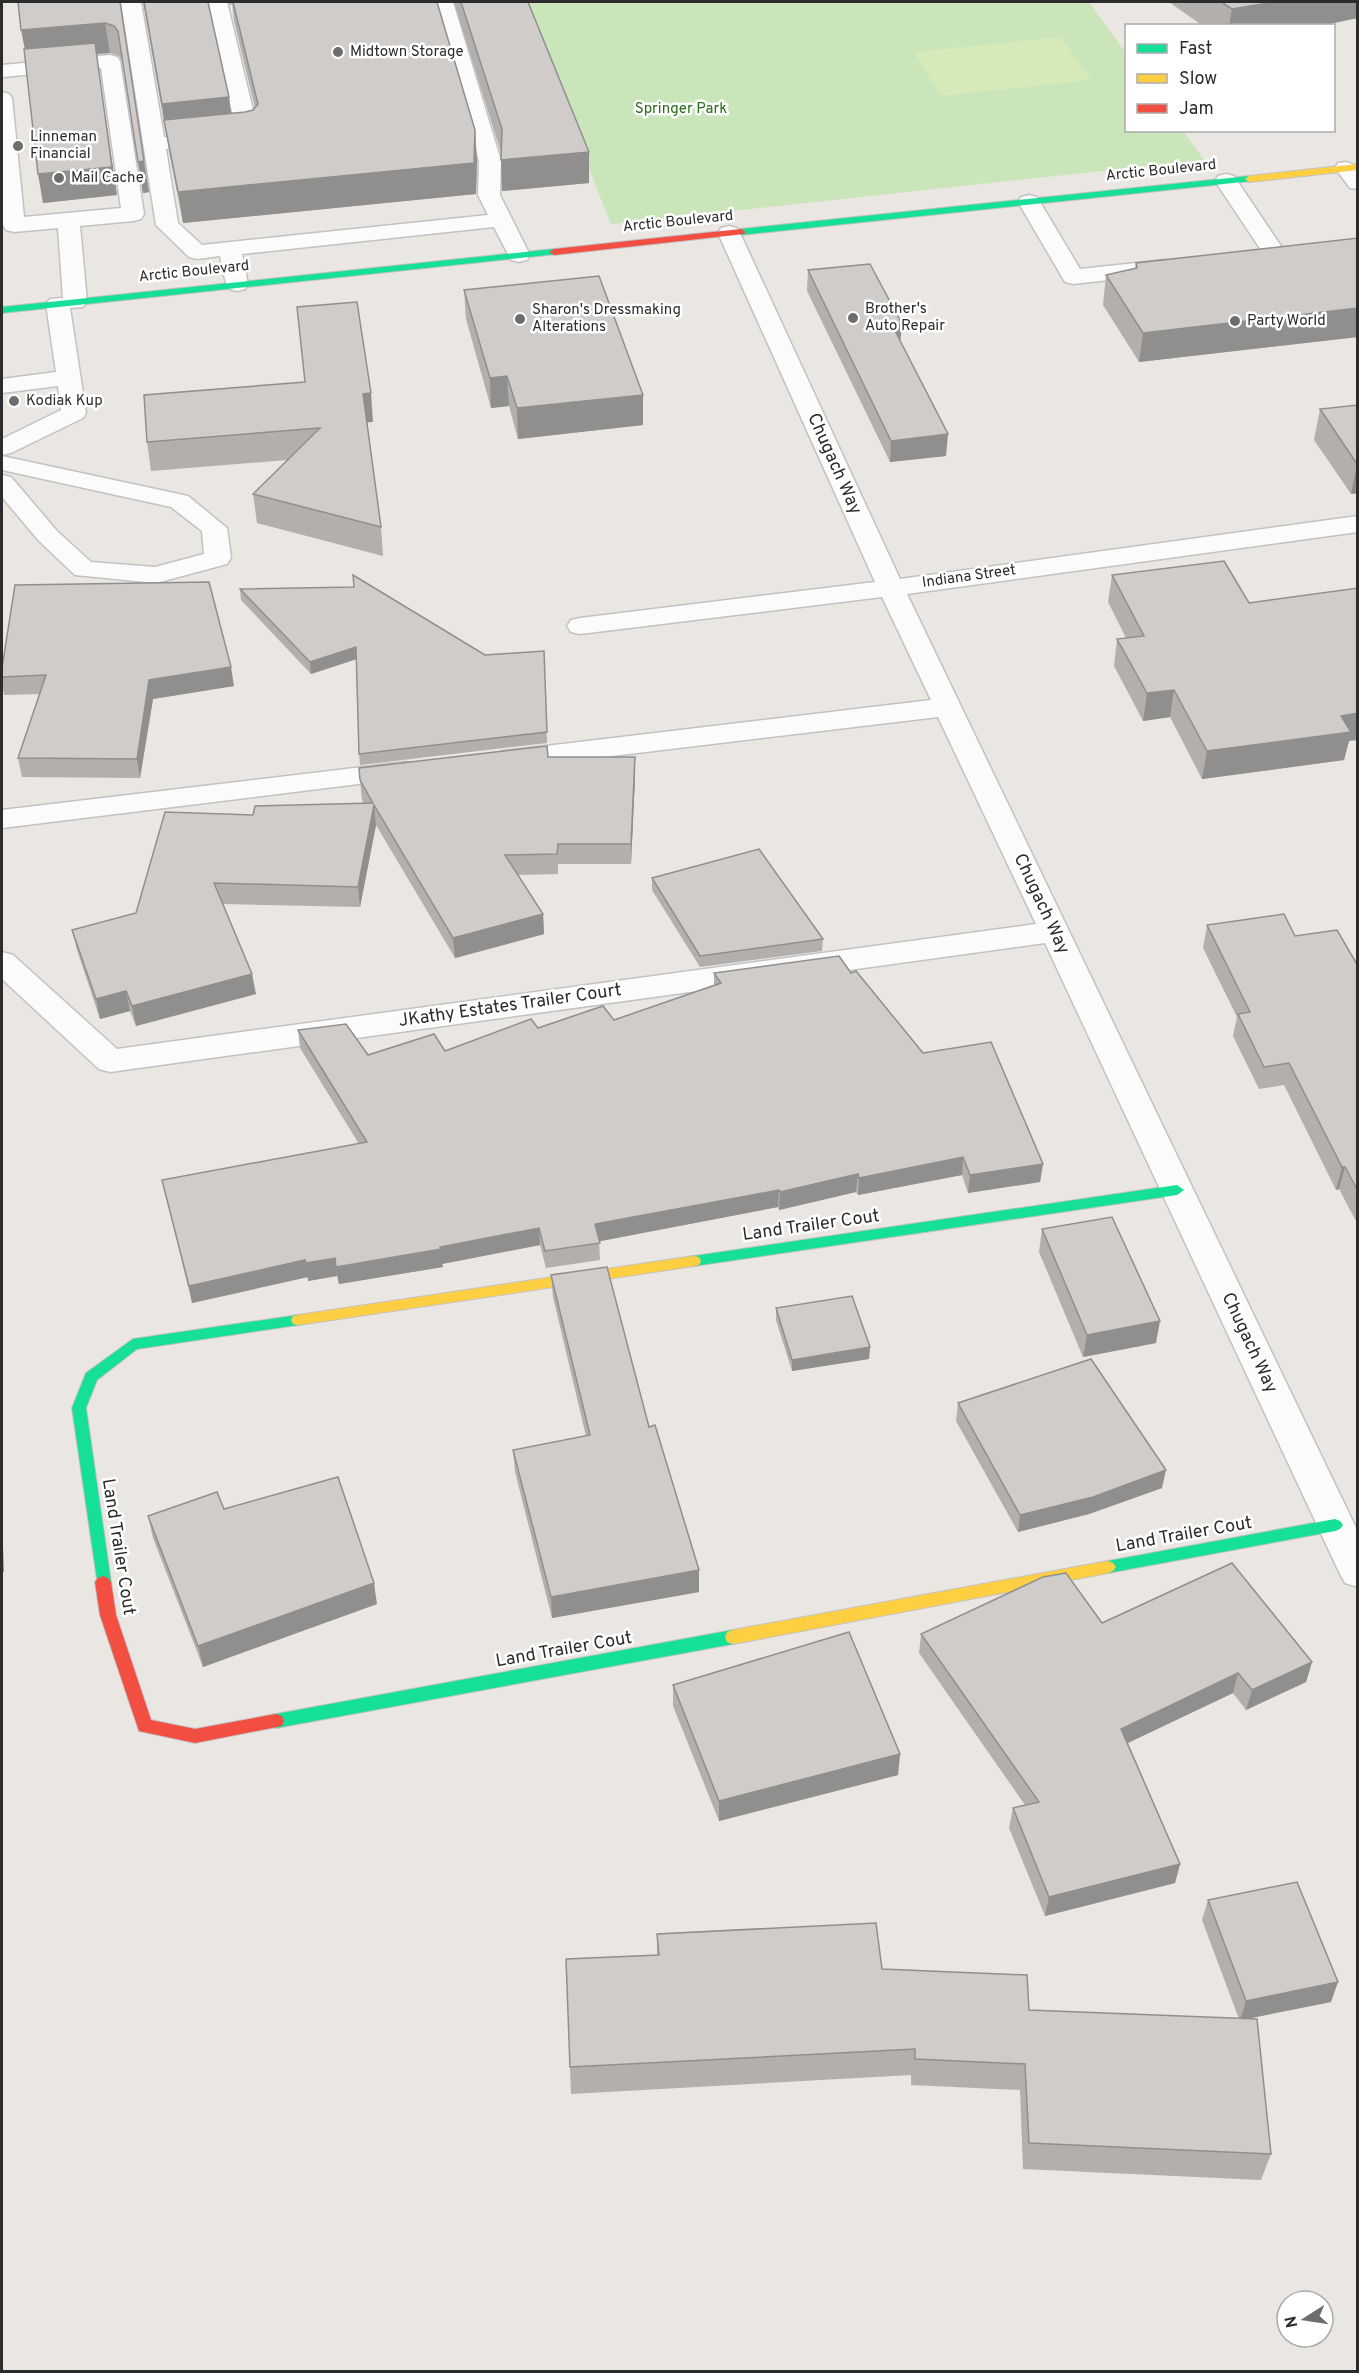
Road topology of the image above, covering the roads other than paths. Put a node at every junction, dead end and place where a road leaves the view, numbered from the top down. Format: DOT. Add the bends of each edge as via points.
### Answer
graph roads {
  1 [pos="131,2"];
  2 [pos="443,2"];
  3 [pos="226,9"];
  4 [pos="2,71"];
  5 [pos="2,98"];
  6 [pos="155,144"];
  7 [pos="1354,173"];
  8 [pos="1227,181"];
  9 [pos="1029,201"];
  10 [pos="68,220"];
  11 [pos="500,220"];
  12 [pos="729,233"];
  13 [pos="230,249"];
  14 [pos="519,255"];
  15 [pos="1220,261"];
  16 [pos="1186,265"];
  17 [pos="237,284"];
  18 [pos="67,303"];
  19 [pos="2,310"];
  20 [pos="69,378"];
  21 [pos="2,386"];
  22 [pos="2,448"];
  23 [pos="2,463"];
  24 [pos="2,482"];
  25 [pos="1358,524"];
  26 [pos="891,588"];
  27 [pos="580,626"];
  28 [pos="947,707"];
  29 [pos="474,763"];
  30 [pos="427,769"];
  31 [pos="2,819"];
  32 [pos="1054,932"];
  33 [pos="2,962"];
  34 [pos="1177,1190"];
  35 [pos="1335,1525"];
  36 [pos="1358,1572"];
  1 -- 6 [label="street"];
  2 -- 11 [label="street" via="490,161 489,195"];
  3 -- 6 [label="street" via="248,135"];
  4 -- 10 [label="street" via="110,62 133,214"];
  5 -- 10 [label="street" via="14,225"];
  6 -- 13 [label="street" via="168,225 197,252"];
  7 -- 8 [label="street, Arctic Boulevard"];
  8 -- 9 [label="street, Arctic Boulevard"];
  8 -- 15 [label="street" via="1276,255"];
  9 -- 12 [label="street, Arctic Boulevard"];
  9 -- 16 [label="street" via="1073,278"];
  10 -- 18 [label="street"];
  11 -- 13 [label="street"];
  11 -- 14 [label="street"];
  12 -- 14 [label="street, Arctic Boulevard"];
  12 -- 26 [label="street, Chugach Way"];
  13 -- 17 [label="street"];
  14 -- 17 [label="street, Arctic Boulevard"];
  17 -- 18 [label="street, Arctic Boulevard"];
  18 -- 19 [label="street, Arctic Boulevard"];
  18 -- 20 [label="street"];
  20 -- 21 [label="street"];
  20 -- 22 [label="street" via="74,413"];
  23 -- 24 [label="street" via="179,501 214,528 218,558 156,575 84,569 48,536"];
  25 -- 26 [label="street, Indiana Street"];
  26 -- 27 [label="street, Indiana Street"];
  26 -- 28 [label="street, Chugach Way"];
  28 -- 29 [label="street"];
  28 -- 32 [label="street, Chugach Way"];
  30 -- 31 [label="street"];
  32 -- 33 [label="street, JKathy Estates Trailer Court" via="110,1060"];
  32 -- 34 [label="street, Chugach Way"];
  34 -- 35 [label="street, Chugach Way"];
  34 -- 35 [label="street, Land Trailer Cout" via="133,1344 91,1377 79,1408 108,1616 145,1726 195,1736"];
  35 -- 36 [label="street, Chugach Way"];
}
